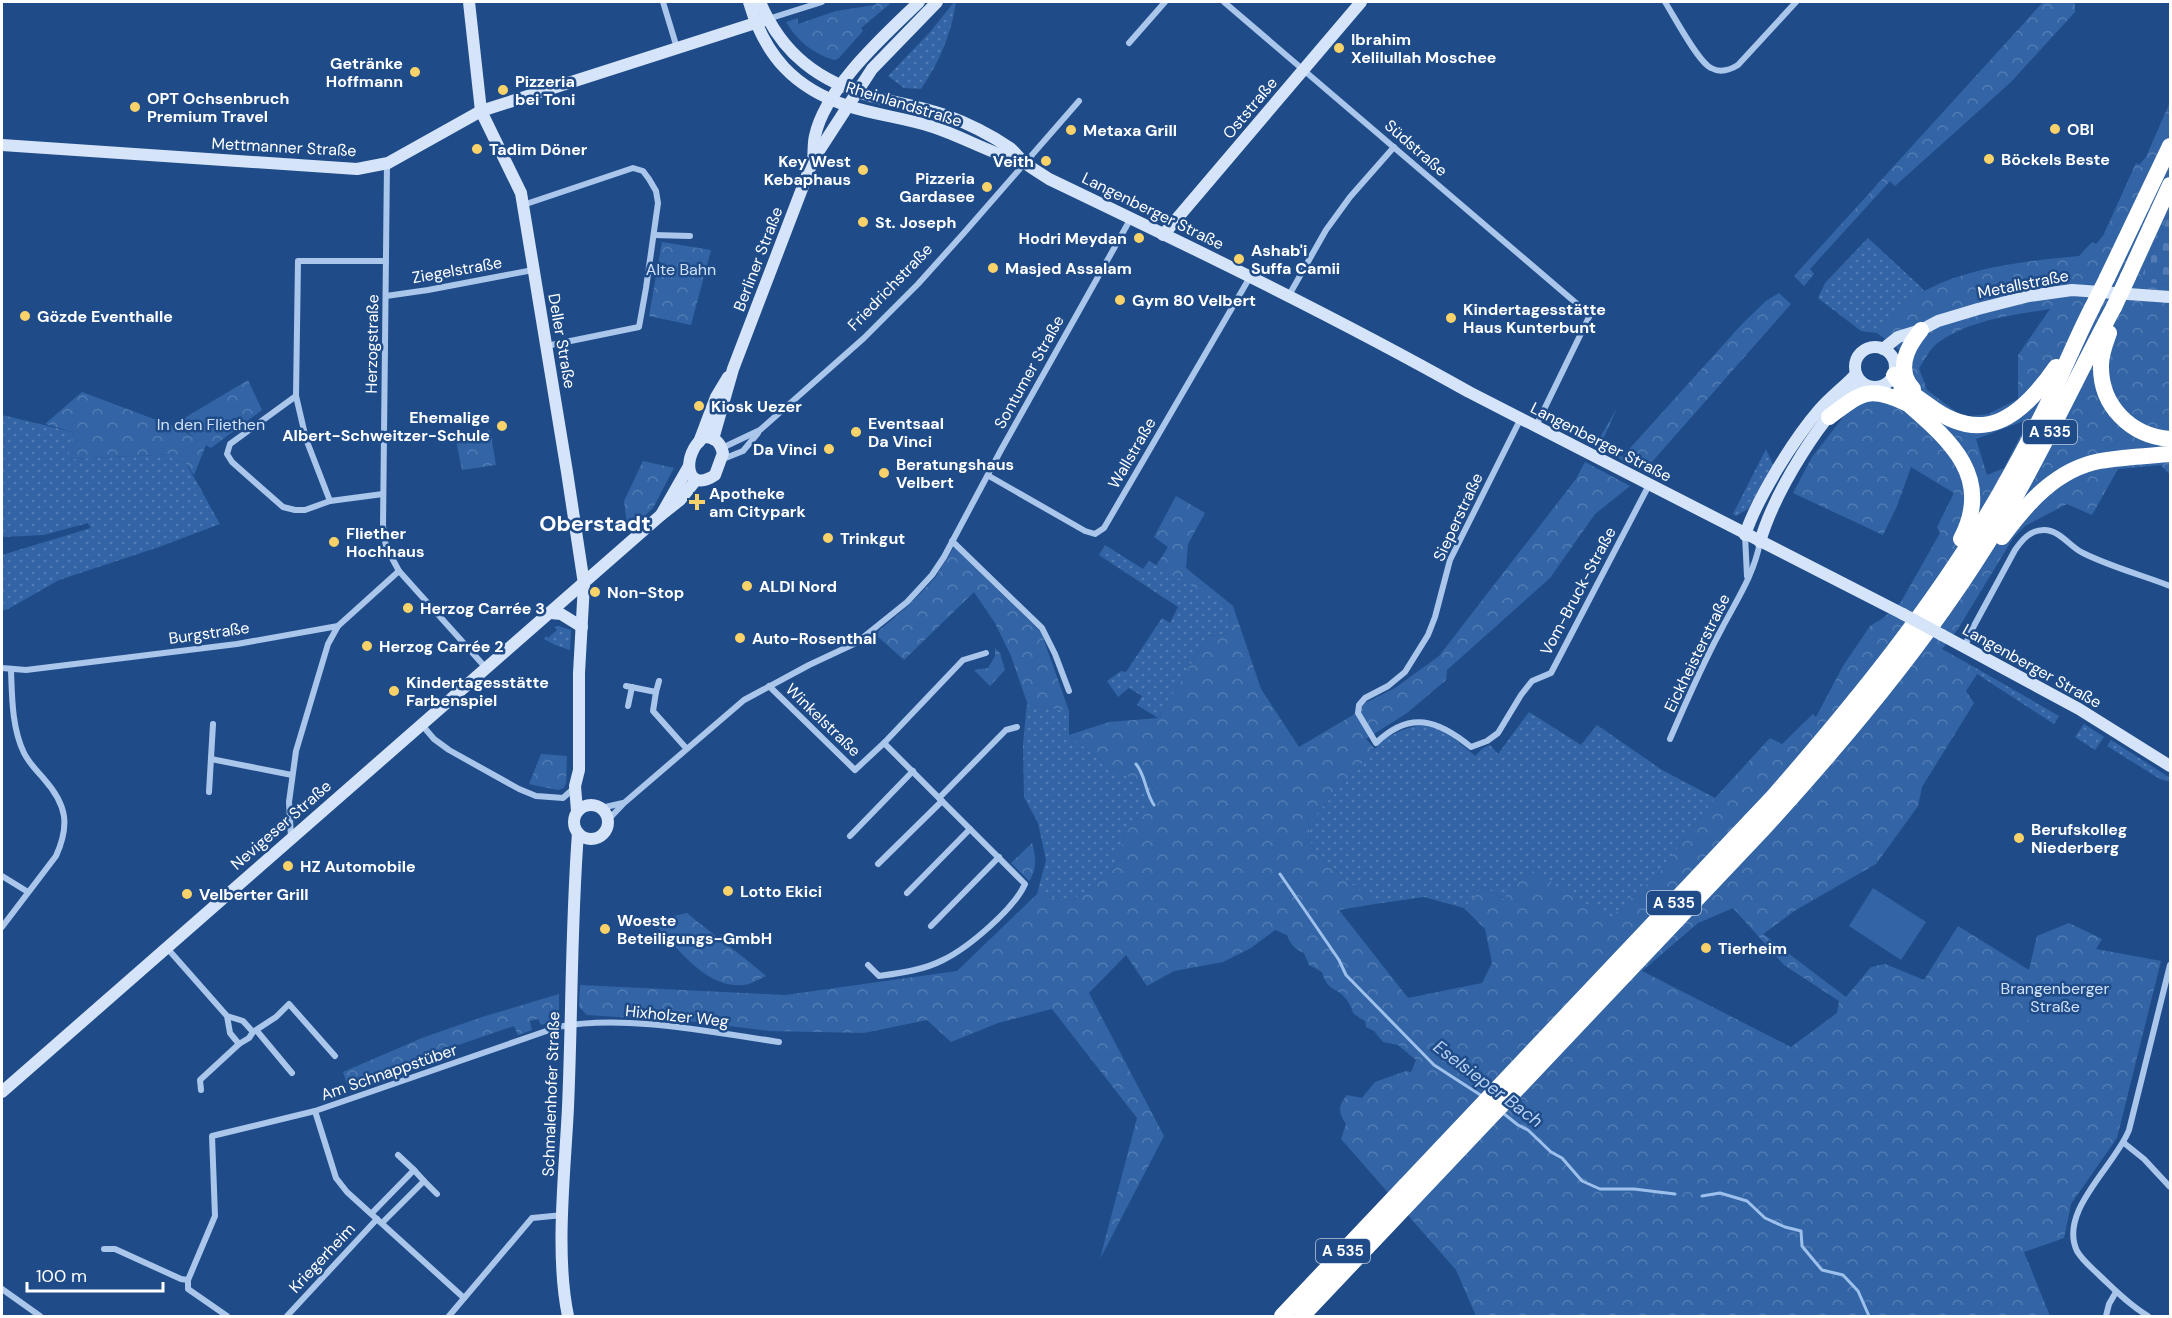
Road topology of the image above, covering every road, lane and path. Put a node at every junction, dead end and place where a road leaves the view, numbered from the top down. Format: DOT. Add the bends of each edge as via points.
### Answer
graph roads {
  1 [pos="469,2"];
  2 [pos="663,2"];
  3 [pos="749,2"];
  4 [pos="760,2"];
  5 [pos="822,2"];
  6 [pos="920,2"];
  7 [pos="937,2"];
  8 [pos="1165,2"];
  9 [pos="1224,2"];
  10 [pos="1361,2"];
  11 [pos="1665,2"];
  12 [pos="1796,2"];
  13 [pos="762,22"];
  14 [pos="1129,43"];
  15 [pos="677,48"];
  16 [pos="1304,69"];
  17 [pos="842,85"];
  18 [pos="857,91"];
  19 [pos="831,99"];
  20 [pos="1079,100"];
  21 [pos="848,106"];
  22 [pos="481,111"];
  23 [pos="2,145"];
  24 [pos="2170,146"];
  25 [pos="1394,147"];
  26 [pos="1015,152"];
  27 [pos="813,160"];
  28 [pos="1024,162"];
  29 [pos="388,163"];
  30 [pos="2170,185"];
  31 [pos="523,205"];
  32 [pos="1131,219"];
  33 [pos="654,235"];
  34 [pos="1163,235"];
  35 [pos="690,236"];
  36 [pos="386,261"];
  37 [pos="533,270"];
  38 [pos="1250,277"];
  39 [pos="386,296"];
  40 [pos="1288,297"];
  41 [pos="2170,297"];
  42 [pos="2114,307"];
  43 [pos="1921,330"];
  44 [pos="2079,334"];
  45 [pos="546,346"];
  46 [pos="1883,349"];
  47 [pos="733,369"];
  48 [pos="1891,373"];
  49 [pos="1860,379"];
  50 [pos="296,396"];
  51 [pos="1907,403"];
  52 [pos="1928,405"];
  53 [pos="1829,417"];
  54 [pos="1521,418"];
  55 [pos="1536,426"];
  56 [pos="760,430"];
  57 [pos="713,439"];
  58 [pos="2170,439"];
  59 [pos="699,442"];
  60 [pos="722,454"];
  61 [pos="2170,454"];
  62 [pos="689,466"];
  63 [pos="988,476"];
  64 [pos="696,480"];
  65 [pos="1649,485"];
  66 [pos="383,494"];
  67 [pos="330,501"];
  68 [pos="661,515"];
  69 [pos="1745,535"];
  70 [pos="952,541"];
  71 [pos="1760,542"];
  72 [pos="1981,554"];
  73 [pos="1957,563"];
  74 [pos="399,571"];
  75 [pos="1748,580"];
  76 [pos="584,584"];
  77 [pos="2170,586"];
  78 [pos="551,613"];
  79 [pos="338,626"];
  80 [pos="582,627"];
  81 [pos="1965,648"];
  82 [pos="986,653"];
  83 [pos="2,668"];
  84 [pos="487,669"];
  85 [pos="11,670"];
  86 [pos="659,681"];
  87 [pos="769,686"];
  88 [pos="1069,691"];
  89 [pos="656,692"];
  90 [pos="628,706"];
  91 [pos="213,724"];
  92 [pos="422,725"];
  93 [pos="1017,727"];
  94 [pos="1671,739"];
  95 [pos="884,743"];
  96 [pos="1376,743"];
  97 [pos="686,748"];
  98 [pos="211,759"];
  99 [pos="2170,766"];
  100 [pos="579,770"];
  101 [pos="913,771"];
  102 [pos="292,775"];
  103 [pos="575,786"];
  104 [pos="209,792"];
  105 [pos="940,799"];
  106 [pos="624,803"];
  107 [pos="596,806"];
  108 [pos="578,811"];
  109 [pos="608,820"];
  110 [pos="970,829"];
  111 [pos="578,833"];
  112 [pos="850,836"];
  113 [pos="590,839"];
  114 [pos="290,840"];
  115 [pos="999,857"];
  116 [pos="879,864"];
  117 [pos="575,872"];
  118 [pos="2,876"];
  119 [pos="28,892"];
  120 [pos="907,893"];
  121 [pos="931,926"];
  122 [pos="2,927"];
  123 [pos="167,947"];
  124 [pos="868,965"];
  125 [pos="2170,965"];
  126 [pos="1580,1013"];
  127 [pos="227,1016"];
  128 [pos="571,1020"];
  129 [pos="255,1031"];
  130 [pos="779,1042"];
  131 [pos="239,1044"];
  132 [pos="335,1056"];
  133 [pos="292,1073"];
  134 [pos="201,1090"];
  135 [pos="2,1092"];
  136 [pos="315,1111"];
  137 [pos="2124,1143"];
  138 [pos="398,1155"];
  139 [pos="414,1170"];
  140 [pos="424,1181"];
  141 [pos="2170,1187"];
  142 [pos="1410,1192"];
  143 [pos="437,1194"];
  144 [pos="372,1213"];
  145 [pos="563,1215"];
  146 [pos="380,1221"];
  147 [pos="104,1249"];
  148 [pos="188,1280"];
  149 [pos="2,1289"];
  150 [pos="2116,1292"];
  151 [pos="464,1298"];
  152 [pos="40,1317"];
  153 [pos="227,1317"];
  154 [pos="287,1317"];
  155 [pos="449,1317"];
  156 [pos="568,1317"];
  157 [pos="1282,1317"];
  158 [pos="1302,1317"];
  159 [pos="2106,1317"];
  160 [pos="2148,1317"];
  1 -- 22 [label="main road, Deller Straße"];
  2 -- 15 [label="street"];
  3 -- 13 [label="main road, Rheinlandstraße"];
  4 -- 13 [label="main road, Rheinlandstraße"];
  5 -- 13 [label="street, Mettmanner Straße"];
  6 -- 17 [label="main road, Berliner Straße" via="874,46"];
  7 -- 18 [label="main road, Berliner Straße" via="879,62"];
  8 -- 14 [label="street"];
  9 -- 16 [label="street, Südstraße"];
  10 -- 16 [label="main road, Oststraße"];
  11 -- 12 [label="street" via="1706,64 1712,69 1727,70 1738,65"];
  13 -- 15 [label="main road, Mettmanner Straße"];
  13 -- 17 [label="main road, Rheinlandstraße" via="795,56"];
  13 -- 19 [label="main road, Rheinlandstraße" via="771,54 803,83"];
  15 -- 22 [label="main road, Mettmanner Straße"];
  16 -- 25 [label="street, Südstraße"];
  16 -- 34 [label="main road, Oststraße"];
  17 -- 18 [label="main road, Rheinlandstraße"];
  17 -- 19 [label="main road, Berliner Straße"];
  18 -- 21 [label="main road, Berliner Straße"];
  18 -- 26 [label="main road, Rheinlandstraße" via="945,116"];
  19 -- 21 [label="main road, Rheinlandstraße"];
  19 -- 27 [label="main road, Berliner Straße" via="815,137"];
  20 -- 28 [label="street, Friedrichstraße"];
  21 -- 27 [label="main road, Berliner Straße"];
  21 -- 28 [label="main road, Rheinlandstraße" via="931,126 1004,158"];
  22 -- 29 [label="main road, Mettmanner Straße"];
  22 -- 31 [label="main road, Deller Straße"];
  23 -- 29 [label="main road, Mettmanner Straße" via="357,169"];
  24 -- 44 [label="highway, A 535, bridge"];
  25 -- 40 [label="street" via="1326,230"];
  25 -- 55 [label="street, Südstraße" via="1590,315"];
  26 -- 28 [label="main road, Langenberger Straße"];
  27 -- 47 [label="main road, Berliner Straße"];
  28 -- 32 [label="main road, Langenberger Straße" via="1049,179"];
  28 -- 56 [label="street, Friedrichstraße" via="918,284"];
  29 -- 36 [label="street, Herzogstraße"];
  30 -- 42 [label="highway, A 535, bridge"];
  31 -- 33 [label="street" via="633,168 643,171 657,191"];
  31 -- 37 [label="main road, Deller Straße"];
  32 -- 34 [label="main road, Langenberger Straße"];
  32 -- 63 [label="street, Sontumer Straße"];
  33 -- 35 [label="street"];
  33 -- 45 [label="street" via="639,327"];
  34 -- 38 [label="main road, Langenberger Straße"];
  36 -- 39 [label="street, Herzogstraße"];
  36 -- 50 [label="street" via="298,261"];
  37 -- 39 [label="street, Ziegelstraße"];
  37 -- 45 [label="main road, Deller Straße"];
  38 -- 40 [label="main road, Langenberger Straße"];
  38 -- 63 [label="street, Wallstraße" via="1104,528 1095,534 1084,531"];
  39 -- 66 [label="street, Herzogstraße"];
  40 -- 54 [label="main road, Langenberger Straße"];
  41 -- 43 [label="main road, Metallstraße" via="2072,290 1978,309"];
  42 -- 58 [label="highway" via="2101,364 2103,387 2113,408 2131,426 2155,438"];
  42 -- 72 [label="highway, A 535"];
  43 -- 46 [label="main road, Metallstraße" via="1898,338"];
  43 -- 48 [label="main road, Metallstraße" via="1902,345"];
  43 -- 52 [label="highway" via="1911,343 1904,371 1909,385"];
  44 -- 52 [label="highway" via="2034,397 2008,417 1977,426 1962,424"];
  44 -- 73 [label="highway, A 535" via="2027,445"];
  45 -- 76 [label="main road, Deller Straße"];
  46 -- 48 [label="main road" via="1890,353"];
  46 -- 49 [label="main road" via="1875,347 1856,359"];
  47 -- 57 [label="main road, Berliner Straße"];
  47 -- 59 [label="main road, Berliner Straße" via="716,397"];
  48 -- 49 [label="main road" via="1875,387"];
  48 -- 51 [label="highway"];
  48 -- 52 [label="highway"];
  49 -- 53 [label="main road"];
  49 -- 69 [label="main road" via="1819,410 1802,433 1750,519"];
  50 -- 67 [label="street" via="306,439"];
  50 -- 67 [label="street" via="238,436 227,454 238,469 283,507 305,510"];
  51 -- 53 [label="highway" via="1881,392 1870,393"];
  51 -- 73 [label="highway" via="1951,444 1968,474 1973,506 1958,545"];
  53 -- 71 [label="main road" via="1795,467"];
  54 -- 55 [label="main road, Langenberger Straße"];
  54 -- 96 [label="street, Sieperstraße" via="1458,541 1428,635 1412,663 1394,683 1359,705 1358,713"];
  55 -- 65 [label="main road, Langenberger Straße"];
  56 -- 60 [label="street, Friedrichstraße"];
  56 -- 60 [label="street, Friedrichstraße" via="743,451"];
  57 -- 59 [label="main road"];
  57 -- 60 [label="main road"];
  59 -- 62 [label="main road"];
  60 -- 64 [label="main road" via="715,475"];
  61 -- 72 [label="highway" via="2098,462 2067,474 2040,492 1998,543"];
  62 -- 64 [label="main road"];
  62 -- 68 [label="main road"];
  63 -- 70 [label="street, Sontumer Straße"];
  64 -- 68 [label="main road"];
  65 -- 69 [label="main road, Langenberger Straße"];
  65 -- 96 [label="street, Vom-Bruck-Straße" via="1551,673 1532,681 1498,734 1471,747 1441,726 1419,722 1395,729"];
  66 -- 67 [label="street"];
  66 -- 74 [label="street, Herzogstraße" via="386,547"];
  68 -- 76 [label="main road"];
  69 -- 71 [label="main road, Langenberger Straße"];
  69 -- 75 [label="street, Eickheisterstraße"];
  70 -- 87 [label="street, Sontumer Straße" via="932,574 907,602 870,632 856,643"];
  70 -- 88 [label="street" via="1042,628"];
  71 -- 75 [label="street, Eickheisterstraße"];
  71 -- 81 [label="main road, Langenberger Straße, bridge"];
  72 -- 126 [label="highway, A 535" via="1895,676 1824,762"];
  73 -- 126 [label="highway, A 535" via="1836,725"];
  74 -- 79 [label="street"];
  74 -- 84 [label="street, Herzogstraße"];
  75 -- 94 [label="street, Eickheisterstraße" via="1692,687"];
  76 -- 78 [label="main road, Nevigeser Straße"];
  76 -- 80 [label="main road"];
  77 -- 81 [label="street" via="2081,552 2056,532 2034,531 2015,550"];
  78 -- 80 [label="main road" via="561,614"];
  78 -- 84 [label="main road, Nevigeser Straße"];
  79 -- 85 [label="street, Burgstraße" via="237,644"];
  79 -- 102 [label="street" via="328,644 302,724"];
  80 -- 100 [label="main road"];
  81 -- 99 [label="main road, Langenberger Straße" via="2079,709"];
  82 -- 95 [label="street, Winkelstraße" via="963,660"];
  83 -- 85 [label="street, Burgstraße"];
  84 -- 92 [label="main road, Nevigeser Straße"];
  85 -- 119 [label="street" via="15,727 24,754 52,789 66,823 56,856"];
  86 -- 89 [label="street"];
  87 -- 95 [label="street, Winkelstraße" via="855,770"];
  87 -- 97 [label="street, Sontumer Straße" via="737,705"];
  89 -- 90 [label="street" via="629,686"];
  89 -- 97 [label="street" via="653,711"];
  91 -- 98 [label="street"];
  92 -- 103 [label="street" via="449,750 536,796 563,798"];
  92 -- 114 [label="main road, Nevigeser Straße"];
  93 -- 105 [label="street" via="1006,730"];
  95 -- 101 [label="street, Winkelstraße"];
  97 -- 106 [label="street, Sontumer Straße"];
  98 -- 102 [label="street"];
  98 -- 104 [label="street"];
  100 -- 103 [label="main road"];
  100 -- 107 [label="main road" via="585,794"];
  101 -- 105 [label="street, Winkelstraße"];
  101 -- 112 [label="street"];
  102 -- 114 [label="street"];
  103 -- 108 [label="main road"];
  105 -- 110 [label="street, Winkelstraße"];
  105 -- 116 [label="street"];
  106 -- 107 [label="street, Sontumer Straße"];
  106 -- 109 [label="street, Sontumer Straße"];
  107 -- 108 [label="main road" via="583,806"];
  107 -- 109 [label="main road"];
  108 -- 111 [label="main road" via="574,824"];
  109 -- 113 [label="main road" via="604,833"];
  110 -- 115 [label="street, Winkelstraße"];
  110 -- 120 [label="street"];
  111 -- 113 [label="main road"];
  111 -- 117 [label="main road, Schmalenhofer Straße"];
  113 -- 117 [label="main road, Schmalenhofer Straße"];
  114 -- 123 [label="main road, Nevigeser Straße"];
  115 -- 121 [label="street"];
  115 -- 124 [label="street, Winkelstraße" via="1025,884 1020,895 976,938 943,961 905,972 879,976"];
  117 -- 128 [label="main road, Schmalenhofer Straße"];
  118 -- 119 [label="street"];
  119 -- 122 [label="street"];
  123 -- 127 [label="street"];
  123 -- 135 [label="main road, Nevigeser Straße"];
  125 -- 137 [label="street"];
  126 -- 142 [label="highway, A 535"];
  127 -- 129 [label="street" via="243,1021"];
  127 -- 131 [label="street" via="230,1033"];
  128 -- 130 [label="street, Hixholzer Weg" via="681,1028"];
  128 -- 136 [label="street, Am Schnappstüber"];
  128 -- 145 [label="main road, Schmalenhofer Straße"];
  129 -- 131 [label="street"];
  129 -- 132 [label="street" via="289,1004"];
  129 -- 133 [label="street"];
  131 -- 134 [label="street" via="200,1080"];
  136 -- 144 [label="street, Kriegerheim" via="336,1178"];
  136 -- 148 [label="street, Am Schnappstüber" via="212,1136 215,1216"];
  137 -- 141 [label="street"];
  137 -- 150 [label="street" via="2077,1211 2073,1223 2078,1253"];
  138 -- 139 [label="street"];
  139 -- 140 [label="street"];
  139 -- 144 [label="street, Kriegerheim"];
  140 -- 143 [label="street"];
  140 -- 146 [label="street, Kriegerheim"];
  142 -- 157 [label="highway, A 535"];
  142 -- 158 [label="highway, A 535"];
  144 -- 146 [label="street, Kriegerheim"];
  145 -- 151 [label="street" via="532,1218"];
  145 -- 156 [label="main road, Schmalenhofer Straße"];
  146 -- 151 [label="street, Kriegerheim"];
  146 -- 154 [label="street, Kriegerheim"];
  147 -- 148 [label="street" via="115,1249"];
  148 -- 153 [label="street" via="188,1289"];
  149 -- 152 [label="street"];
  150 -- 159 [label="street"];
  150 -- 160 [label="street"];
  151 -- 155 [label="street"];
}
